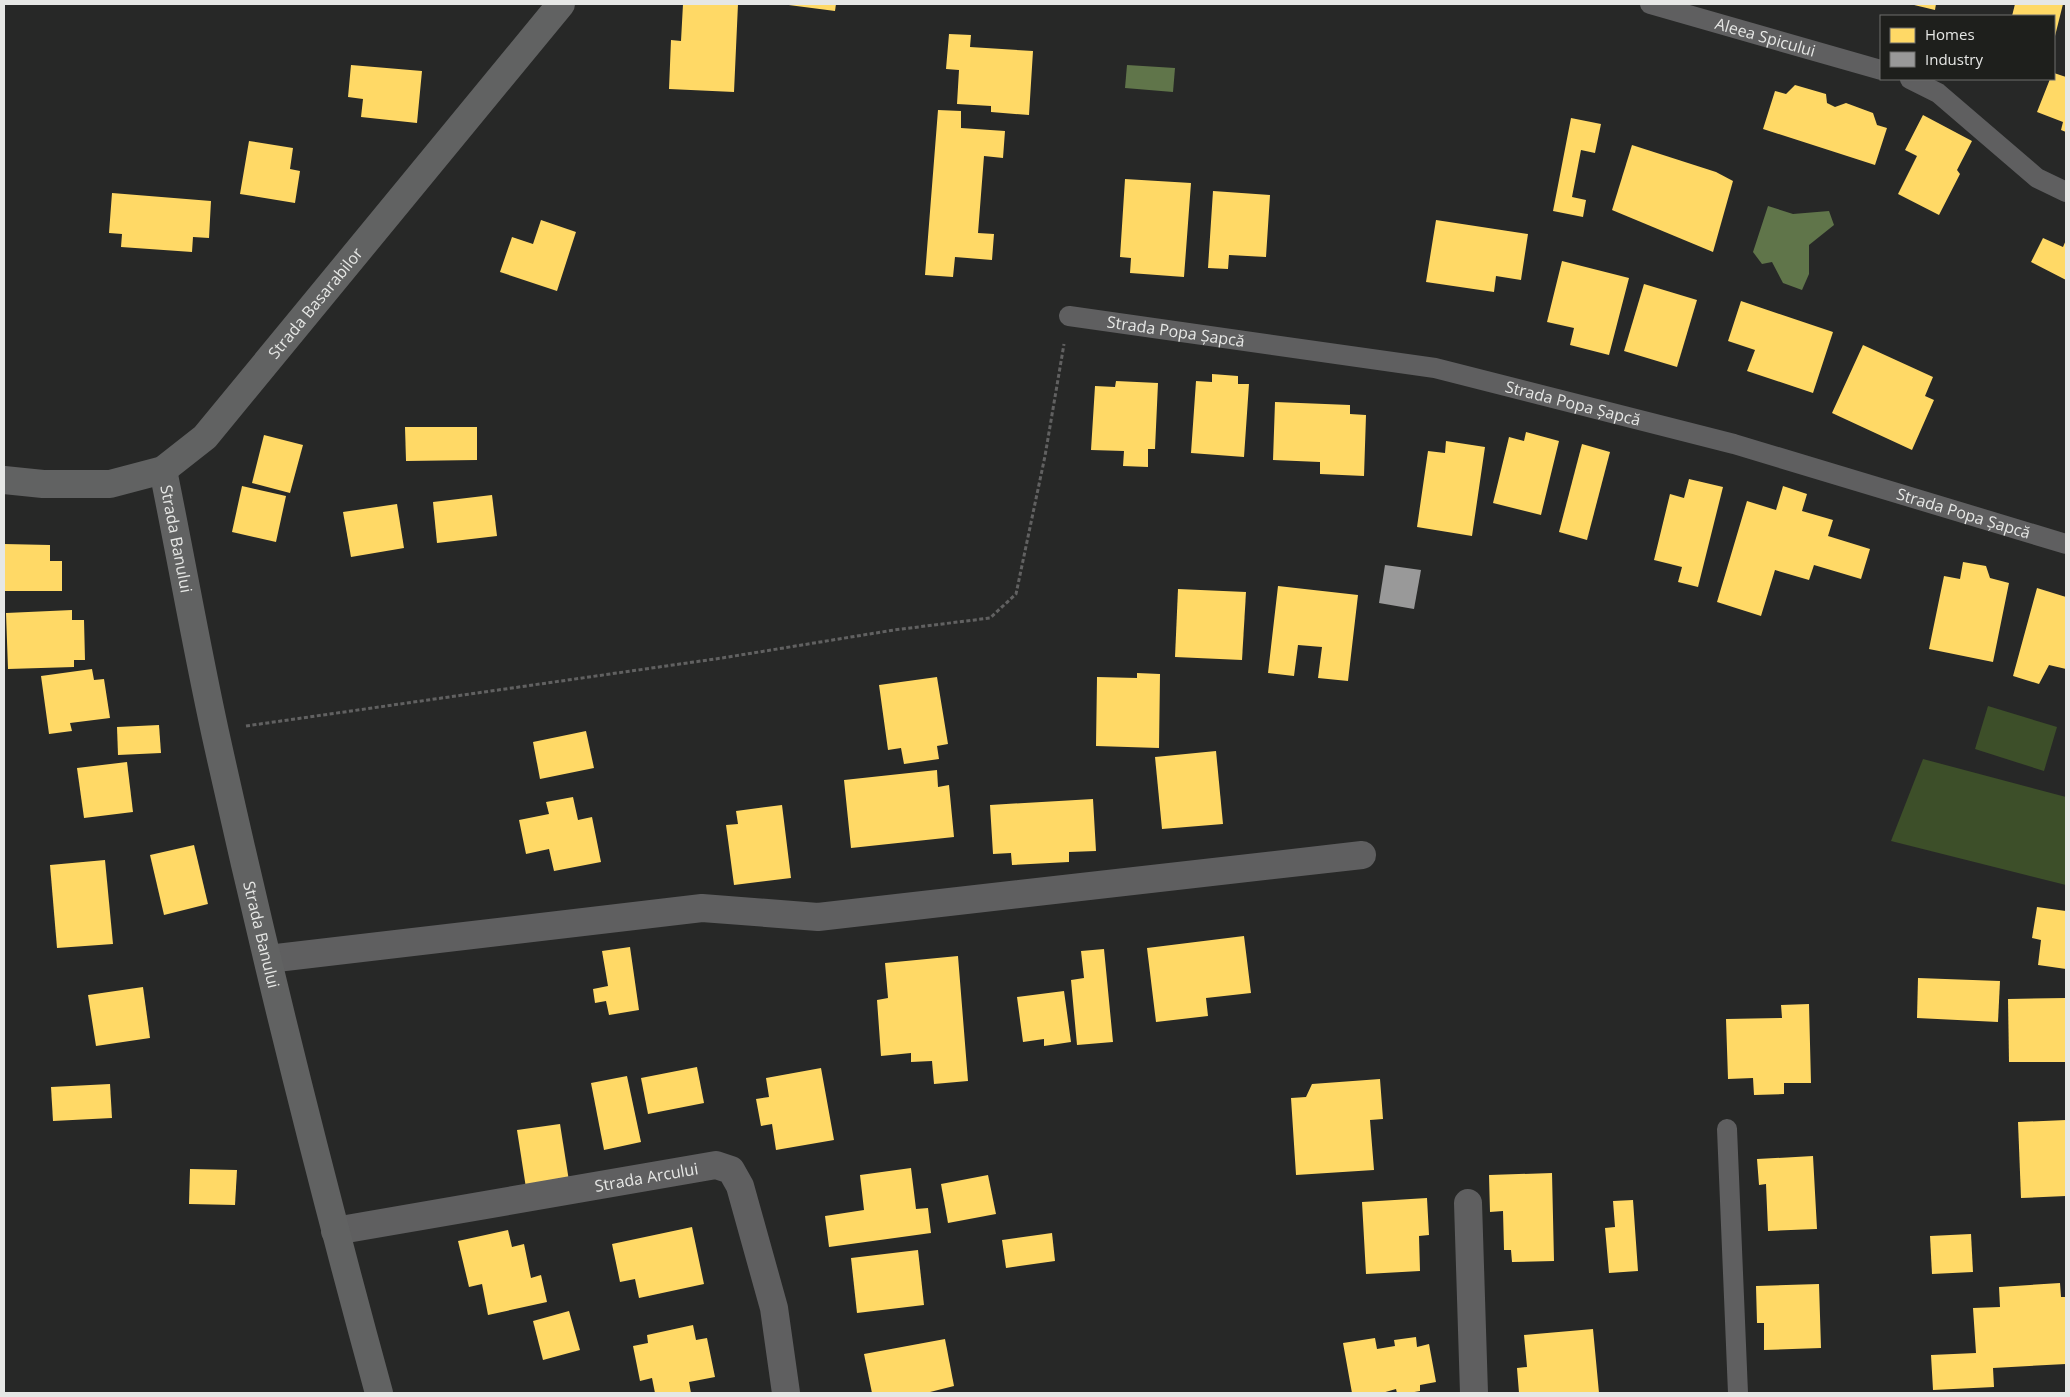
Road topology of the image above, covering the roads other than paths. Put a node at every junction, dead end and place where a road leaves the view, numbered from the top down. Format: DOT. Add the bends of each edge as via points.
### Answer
graph roads {
  1 [pos="561,4"];
  2 [pos="1650,4"];
  3 [pos="1880,70"];
  4 [pos="1912,80"];
  5 [pos="2066,192"];
  6 [pos="1069,316"];
  7 [pos="163,470"];
  8 [pos="4,480"];
  9 [pos="2066,544"];
  10 [pos="1362,855"];
  11 [pos="268,958"];
  12 [pos="1727,1129"];
  13 [pos="1468,1203"];
  14 [pos="334,1231"];
  15 [pos="379,1393"];
  16 [pos="786,1393"];
  17 [pos="1474,1393"];
  18 [pos="1738,1393"];
  1 -- 7 [label="street, Strada Basarabilor" via="205,436"];
  2 -- 3 [label="lane, Aleea Spicului"];
  4 -- 5 [label="lane" via="1938,93 2037,178"];
  6 -- 9 [label="lane, Strada Popa Șapcă" via="1435,368 1734,444"];
  7 -- 8 [label="street, Strada Basarabilor" via="110,484 43,484"];
  7 -- 11 [label="street, Strada Banului" via="215,730"];
  10 -- 11 [label="street" via="818,917 702,908"];
  11 -- 14 [label="street, Strada Banului"];
  12 -- 18 [label="lane"];
  13 -- 17 [label="street"];
  14 -- 15 [label="street, Strada Banului"];
  14 -- 16 [label="street, Strada Arcului" via="716,1165 731,1170 740,1186 774,1308"];
}
